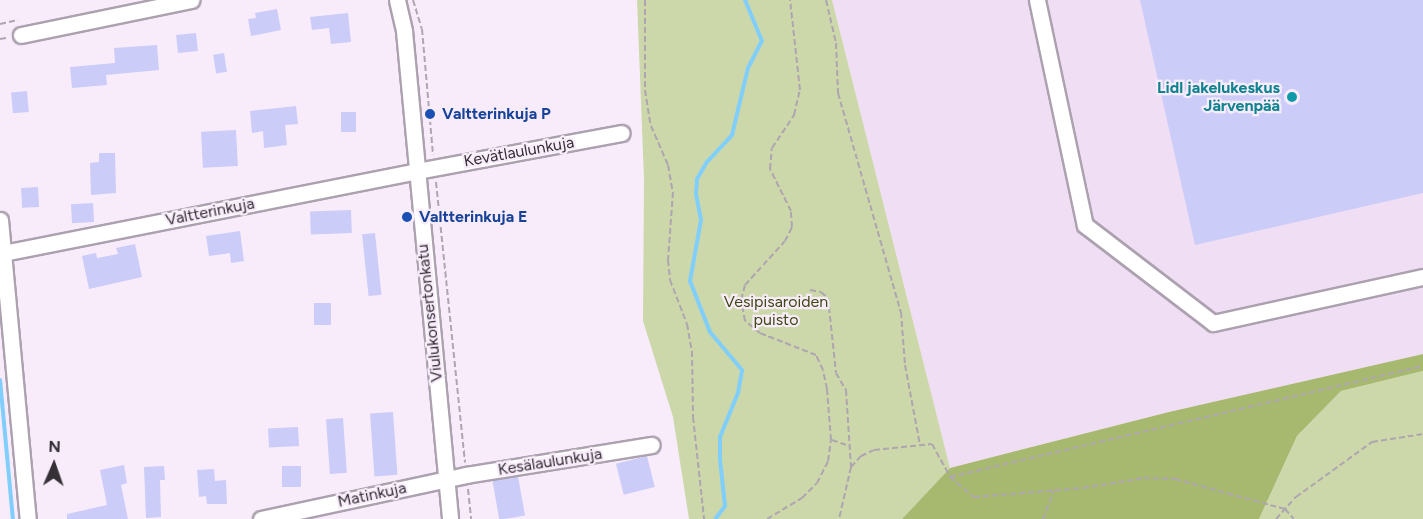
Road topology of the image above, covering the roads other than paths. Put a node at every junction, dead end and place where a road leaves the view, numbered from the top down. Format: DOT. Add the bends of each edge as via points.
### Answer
graph roads {
  1 [pos="191,0"];
  2 [pos="397,0"];
  3 [pos="1037,0"];
  4 [pos="21,35"];
  5 [pos="622,133"];
  6 [pos="417,171"];
  7 [pos="0,220"];
  8 [pos="3,253"];
  9 [pos="1423,277"];
  10 [pos="652,445"];
  11 [pos="447,479"];
  12 [pos="28,519"];
  13 [pos="261,519"];
  14 [pos="450,519"];
  1 -- 4 [label="street"];
  2 -- 6 [label="street, Viulukonsertonkatu" via="404,31"];
  3 -- 9 [label="street" via="1085,225 1213,323"];
  5 -- 6 [label="street, Kevätlaulunkuja"];
  6 -- 8 [label="street, Valtterinkuja"];
  6 -- 11 [label="street, Viulukonsertonkatu"];
  7 -- 8 [label="street"];
  8 -- 12 [label="street"];
  10 -- 11 [label="street, Kesälaulunkuja"];
  11 -- 13 [label="street, Matinkuja"];
  11 -- 14 [label="street, Viulukonsertonkatu"];
}
